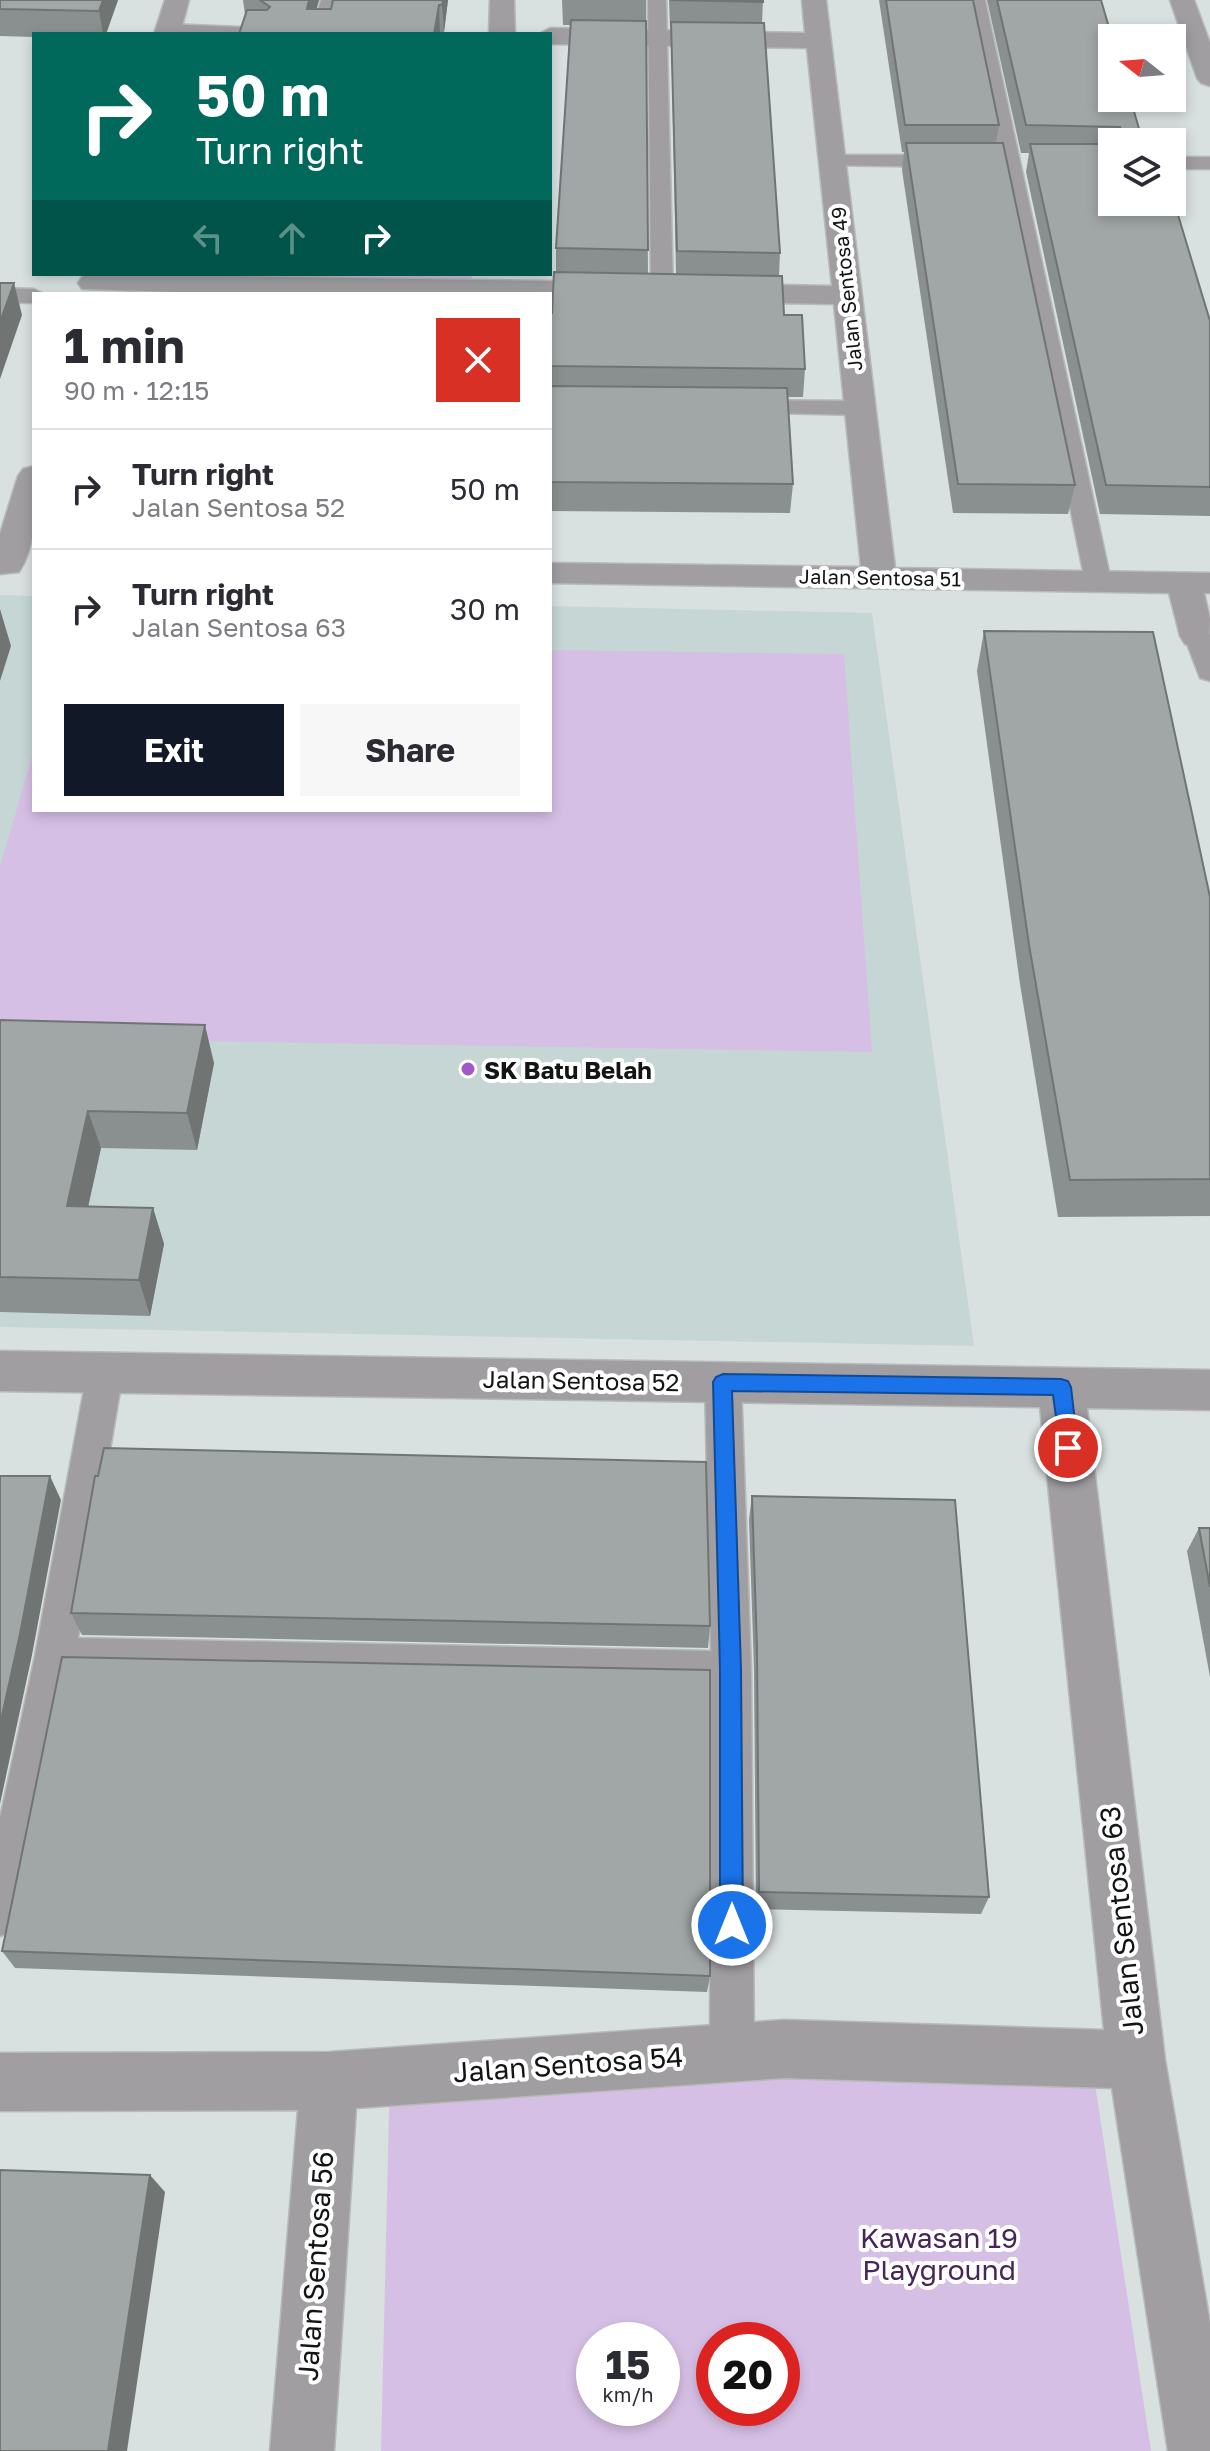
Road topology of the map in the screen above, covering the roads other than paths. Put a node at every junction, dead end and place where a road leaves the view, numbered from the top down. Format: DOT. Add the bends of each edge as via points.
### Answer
graph roads {
  1 [pos="177,0"];
  2 [pos="330,0"];
  3 [pos="502,0"];
  4 [pos="657,0"];
  5 [pos="814,0"];
  6 [pos="976,0"];
  7 [pos="1182,0"];
  8 [pos="167,32"];
  9 [pos="322,32"];
  10 [pos="502,32"];
  11 [pos="552,36"];
  12 [pos="658,37"];
  13 [pos="819,41"];
  14 [pos="1210,78"];
  15 [pos="832,161"];
  16 [pos="964,162"];
  17 [pos="1001,162"];
  18 [pos="1038,162"];
  19 [pos="1186,163"];
  20 [pos="1210,163"];
  21 [pos="471,280"];
  22 [pos="92,284"];
  23 [pos="662,292"];
  24 [pos="0,295"];
  25 [pos="847,295"];
  26 [pos="32,296"];
  27 [pos="720,407"];
  28 [pos="860,408"];
  29 [pos="32,485"];
  30 [pos="14,566"];
  31 [pos="552,573"];
  32 [pos="879,577"];
  33 [pos="1098,581"];
  34 [pos="1197,583"];
  35 [pos="1197,636"];
  36 [pos="1210,672"];
  37 [pos="0,1371"];
  38 [pos="105,1373"];
  39 [pos="723,1382"];
  40 [pos="1061,1387"];
  41 [pos="1210,1390"];
  42 [pos="55,1656"];
  43 [pos="731,1670"];
  44 [pos="0,1915"];
  45 [pos="732,2053"];
  46 [pos="1136,2060"];
  47 [pos="329,2081"];
  48 [pos="0,2082"];
  49 [pos="302,2451"];
  50 [pos="1200,2451"];
  1 -- 8 [label="street"];
  2 -- 9 [label="lane"];
  3 -- 10 [label="street"];
  4 -- 12 [label="lane"];
  5 -- 13 [label="street, Jalan Sentosa 49"];
  6 -- 17 [label="lane"];
  7 -- 14 [label="street"];
  11 -- 12 [label="street"];
  12 -- 13 [label="street"];
  12 -- 23 [label="lane"];
  13 -- 15 [label="street, Jalan Sentosa 49"];
  15 -- 16 [label="lane"];
  15 -- 25 [label="street, Jalan Sentosa 49"];
  17 -- 18 [label="lane"];
  17 -- 33 [label="lane"];
  19 -- 20 [label="lane"];
  21 -- 22 [label="street"];
  21 -- 23 [label="street"];
  23 -- 25 [label="street"];
  24 -- 26 [label="lane"];
  25 -- 28 [label="street, Jalan Sentosa 49"];
  27 -- 28 [label="lane"];
  28 -- 32 [label="street, Jalan Sentosa 49"];
  29 -- 30 [label="street"];
  31 -- 32 [label="street, Jalan Sentosa 51"];
  32 -- 33 [label="street, Jalan Sentosa 51"];
  33 -- 34 [label="street, Jalan Sentosa 51"];
  34 -- 35 [label="street"];
  35 -- 36 [label="lane"];
  37 -- 38 [label="street, Jalan Sentosa 52"];
  38 -- 39 [label="street, Jalan Sentosa 52"];
  38 -- 42 [label="lane"];
  39 -- 40 [label="street, Jalan Sentosa 52"];
  39 -- 43 [label="lane"];
  40 -- 41 [label="street, Jalan Sentosa 52"];
  40 -- 46 [label="street, Jalan Sentosa 63"];
  42 -- 43 [label="lane"];
  42 -- 44 [label="lane"];
  43 -- 45 [label="lane"];
  45 -- 46 [label="street, Jalan Sentosa 54" via="784,2049"];
  45 -- 47 [label="street, Jalan Sentosa 54"];
  46 -- 50 [label="street, Jalan Sentosa 63"];
  47 -- 48 [label="street, Jalan Sentosa 54"];
  47 -- 49 [label="street, Jalan Sentosa 56"];
}
